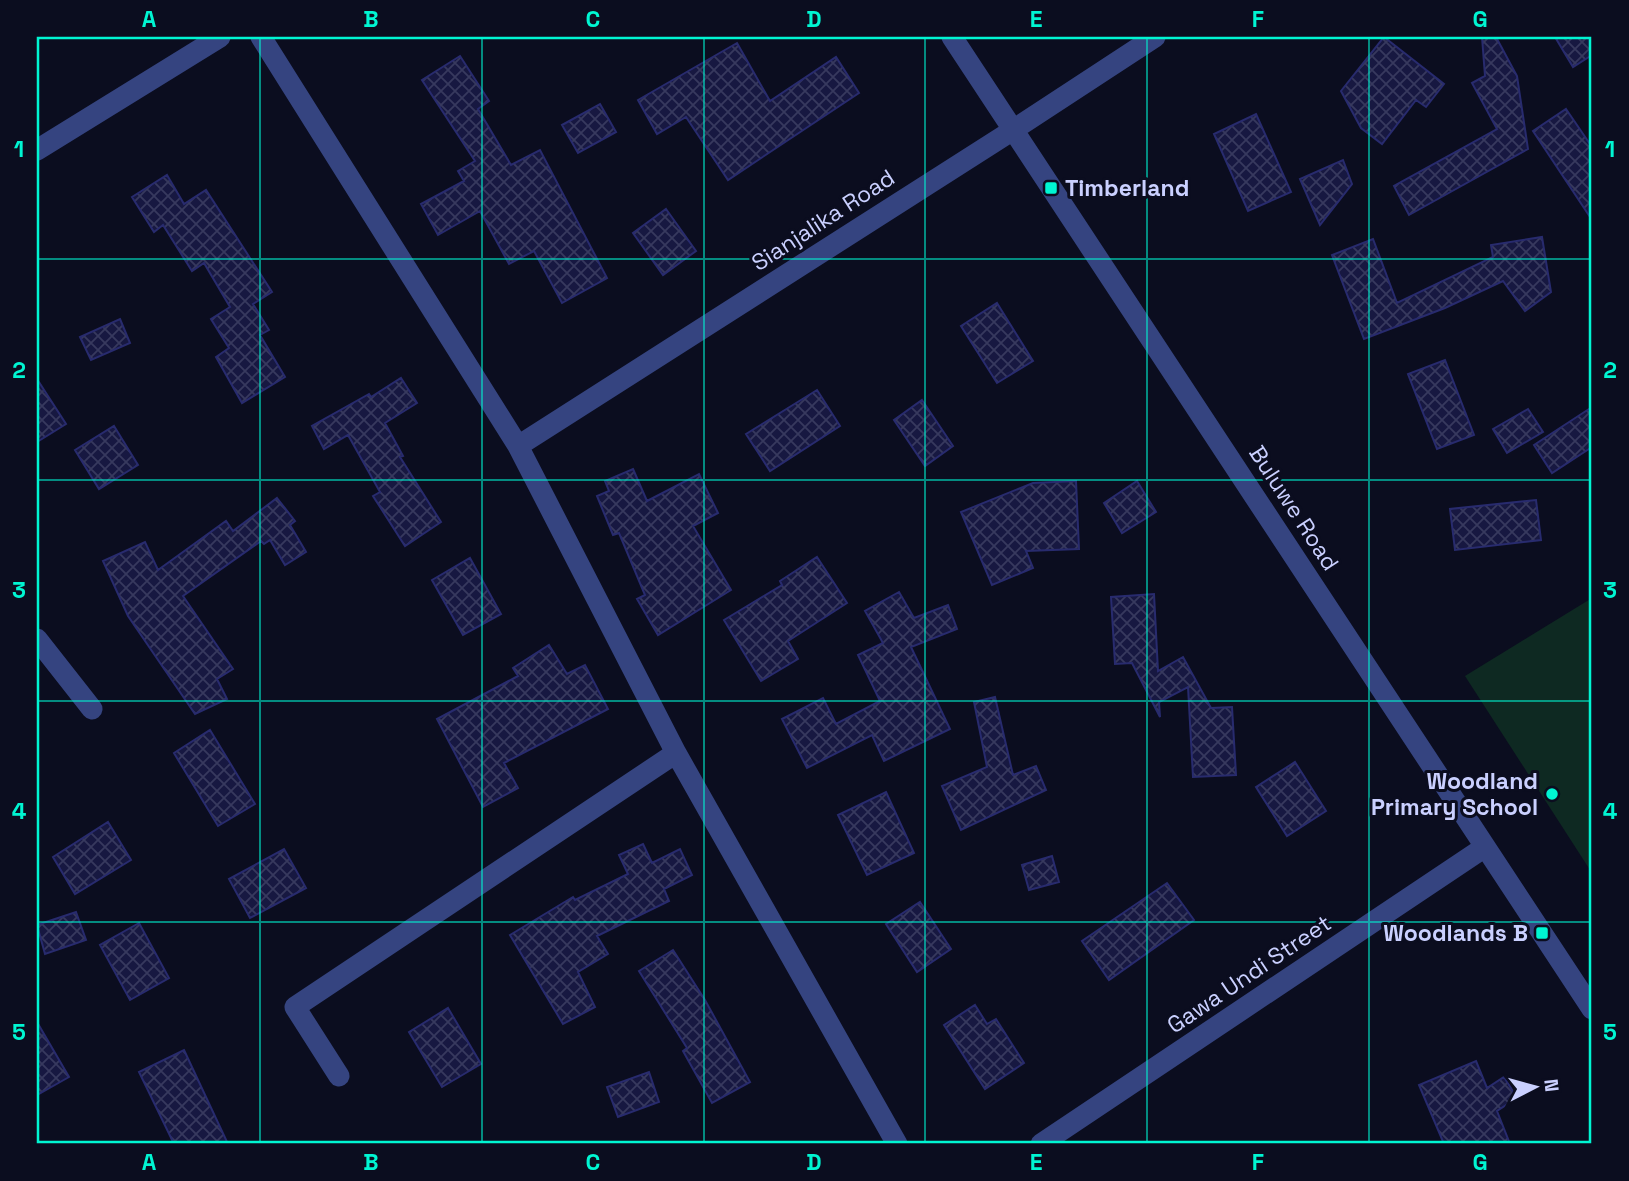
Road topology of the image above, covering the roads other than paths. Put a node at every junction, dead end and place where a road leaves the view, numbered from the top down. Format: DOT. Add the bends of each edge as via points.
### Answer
graph roads {
  1 [pos="220,37"];
  2 [pos="261,37"];
  3 [pos="952,37"];
  4 [pos="1155,37"];
  5 [pos="1013,130"];
  6 [pos="37,150"];
  7 [pos="518,446"];
  8 [pos="37,639"];
  9 [pos="92,709"];
  10 [pos="676,753"];
  11 [pos="1485,847"];
  12 [pos="1592,1009"];
  13 [pos="339,1076"];
  14 [pos="897,1144"];
  15 [pos="1041,1144"];
  1 -- 6 [label="street"];
  2 -- 7 [label="street"];
  3 -- 5 [label="street, Buluwe Road"];
  4 -- 5 [label="street, Sianjalika Road"];
  5 -- 7 [label="street, Sianjalika Road"];
  5 -- 11 [label="street, Buluwe Road"];
  7 -- 10 [label="street"];
  8 -- 9 [label="street"];
  10 -- 13 [label="street" via="295,1007"];
  10 -- 14 [label="street"];
  11 -- 12 [label="street, Buluwe Road"];
  11 -- 15 [label="street, Gawa Undi Street"];
}
